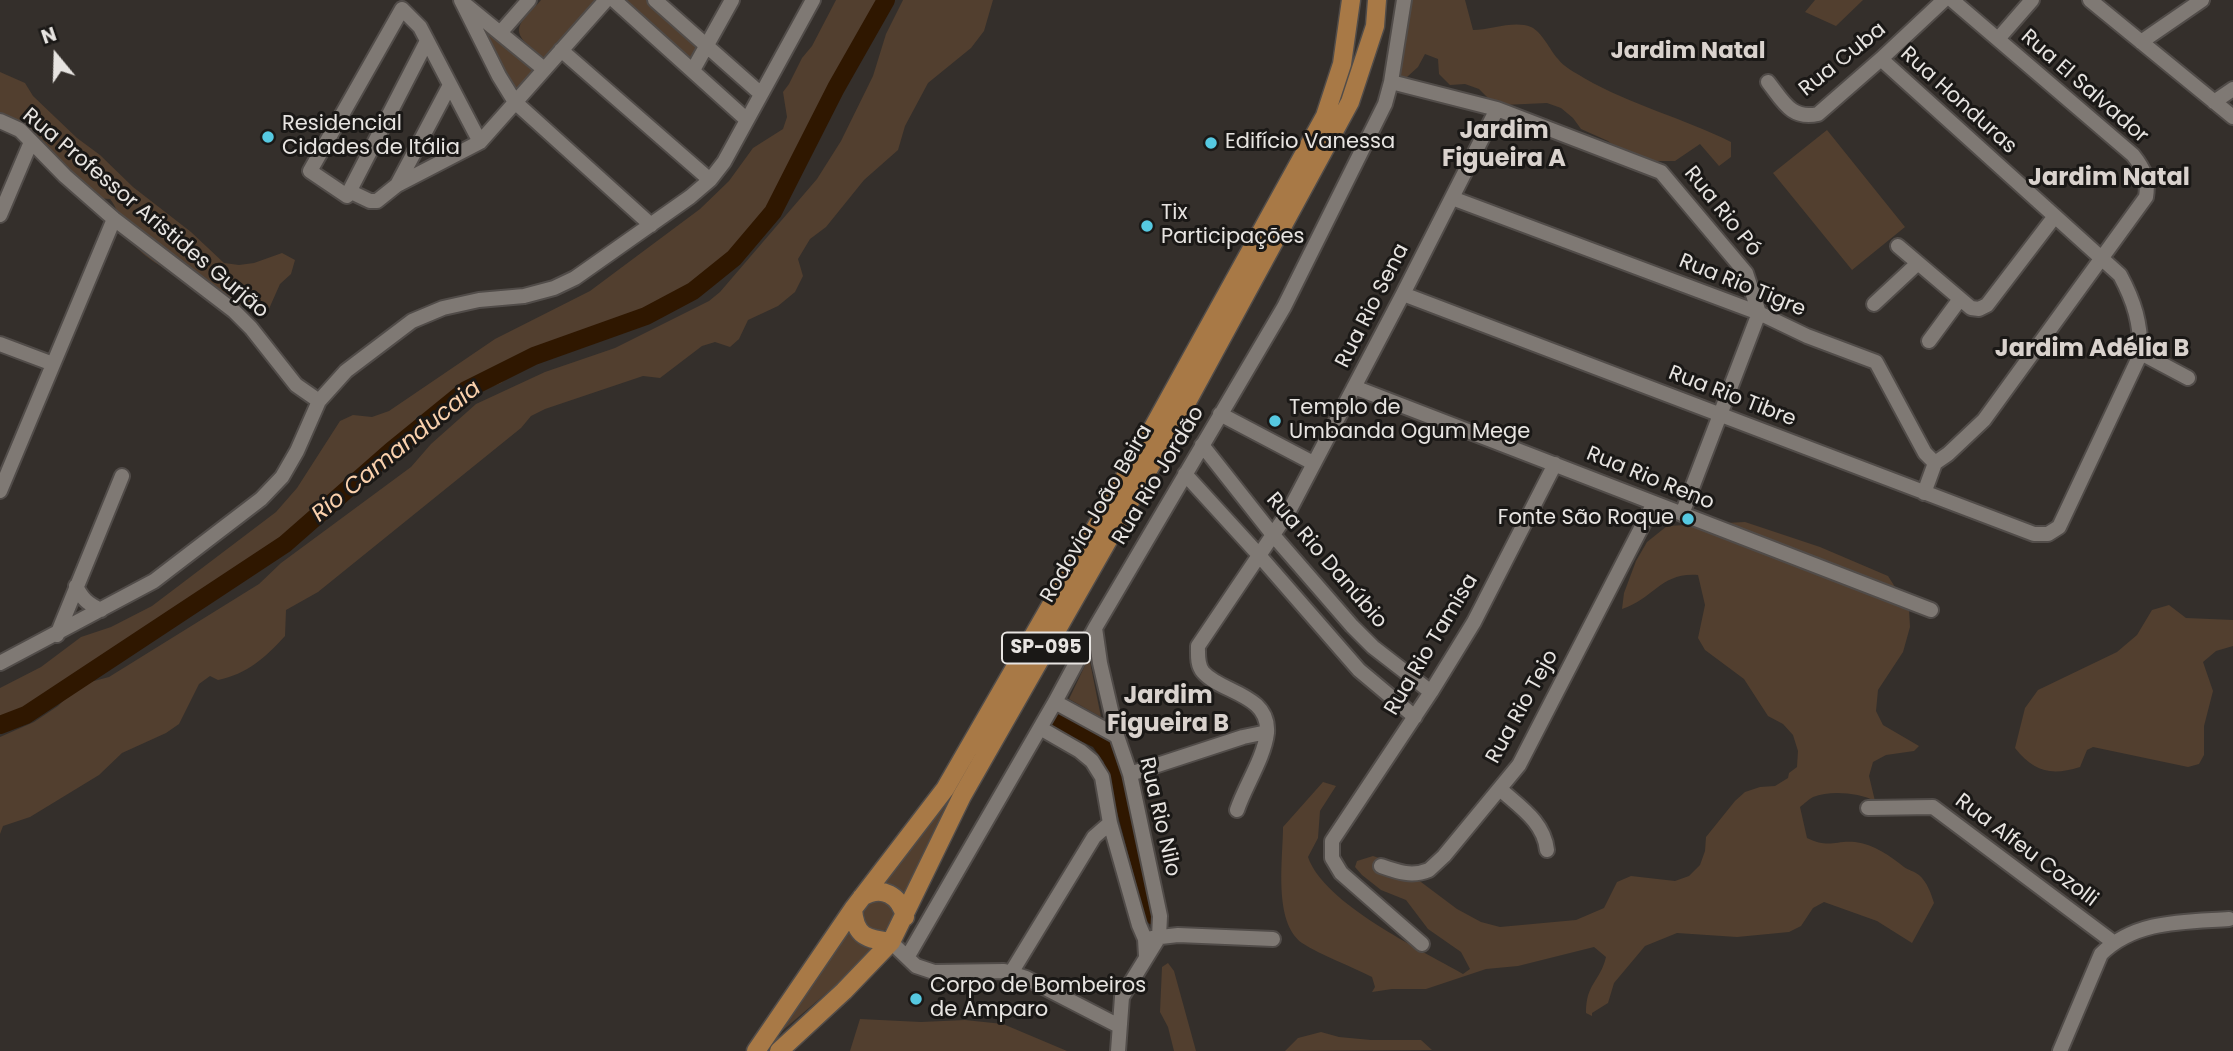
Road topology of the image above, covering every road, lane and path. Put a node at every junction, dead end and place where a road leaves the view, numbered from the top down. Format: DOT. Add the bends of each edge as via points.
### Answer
graph roads {
  1 [pos="461,0"];
  2 [pos="529,0"];
  3 [pos="606,0"];
  4 [pos="614,0"];
  5 [pos="655,0"];
  6 [pos="732,0"];
  7 [pos="813,0"];
  8 [pos="1351,0"];
  9 [pos="1377,0"];
  10 [pos="1382,0"];
  11 [pos="1404,0"];
  12 [pos="1944,0"];
  13 [pos="1952,0"];
  14 [pos="2032,0"];
  15 [pos="2090,0"];
  16 [pos="2202,0"];
  17 [pos="1375,26"];
  18 [pos="500,33"];
  19 [pos="1998,39"];
  20 [pos="427,41"];
  21 [pos="2141,42"];
  22 [pos="706,45"];
  23 [pos="561,50"];
  24 [pos="1881,59"];
  25 [pos="544,69"];
  26 [pos="693,70"];
  27 [pos="1391,82"];
  28 [pos="1768,82"];
  29 [pos="450,85"];
  30 [pos="2233,89"];
  31 [pos="761,94"];
  32 [pos="515,102"];
  33 [pos="2214,102"];
  34 [pos="1497,109"];
  35 [pos="2233,117"];
  36 [pos="747,120"];
  37 [pos="0,121"];
  38 [pos="31,142"];
  39 [pos="480,142"];
  40 [pos="710,180"];
  41 [pos="397,185"];
  42 [pos="349,191"];
  43 [pos="1452,198"];
  44 [pos="0,215"];
  45 [pos="2055,216"];
  46 [pos="114,219"];
  47 [pos="651,225"];
  48 [pos="1898,246"];
  49 [pos="2101,258"];
  50 [pos="1918,263"];
  51 [pos="1403,294"];
  52 [pos="1960,299"];
  53 [pos="1874,304"];
  54 [pos="1759,313"];
  55 [pos="1929,341"];
  56 [pos="0,344"];
  57 [pos="2141,354"];
  58 [pos="53,364"];
  59 [pos="2188,378"];
  60 [pos="1354,387"];
  61 [pos="319,401"];
  62 [pos="1220,414"];
  63 [pos="1720,415"];
  64 [pos="1202,445"];
  65 [pos="1313,463"];
  66 [pos="1935,463"];
  67 [pos="1555,464"];
  68 [pos="1185,474"];
  69 [pos="122,476"];
  70 [pos="0,491"];
  71 [pos="1924,493"];
  72 [pos="1654,503"];
  73 [pos="1682,514"];
  74 [pos="1273,535"];
  75 [pos="1258,554"];
  76 [pos="76,586"];
  77 [pos="102,610"];
  78 [pos="1931,610"];
  79 [pos="1094,628"];
  80 [pos="57,635"];
  81 [pos="0,663"];
  82 [pos="1431,692"];
  83 [pos="1055,702"];
  84 [pos="1415,717"];
  85 [pos="1040,728"];
  86 [pos="1267,732"];
  87 [pos="1117,736"];
  88 [pos="1130,774"];
  89 [pos="1500,789"];
  90 [pos="1868,808"];
  91 [pos="1237,810"];
  92 [pos="1110,823"];
  93 [pos="1547,850"];
  94 [pos="1381,866"];
  95 [pos="858,903"];
  96 [pos="905,917"];
  97 [pos="2229,919"];
  98 [pos="1152,938"];
  99 [pos="1273,939"];
  100 [pos="891,942"];
  101 [pos="2113,942"];
  102 [pos="1422,944"];
  103 [pos="908,956"];
  104 [pos="1011,973"];
  105 [pos="1119,1026"];
  106 [pos="756,1051"];
  107 [pos="779,1051"];
  108 [pos="1118,1051"];
  109 [pos="2060,1051"];
  1 -- 18 [label="street"];
  1 -- 32 [label="street"];
  2 -- 18 [label="street"];
  3 -- 23 [label="street"];
  4 -- 26 [label="street"];
  5 -- 22 [label="street"];
  6 -- 22 [label="street"];
  7 -- 31 [label="street"];
  8 -- 95 [label="main road, Rodovia João Beira / SP-095" via="1334,95 1314,136 945,789"];
  9 -- 17 [label="main road, Rodovia João Beira / SP-095"];
  10 -- 17 [label="main road"];
  11 -- 27 [label="street, Rua Rio Jordão"];
  12 -- 24 [label="street, Rua Cuba"];
  13 -- 19 [label="street, Rua El Salvador"];
  14 -- 19 [label="street"];
  15 -- 21 [label="street"];
  16 -- 21 [label="street"];
  17 -- 96 [label="main road, Rodovia João Beira / SP-095" via="1350,102 1188,400 962,796"];
  18 -- 25 [label="street"];
  19 -- 49 [label="street, Rua El Salvador" via="2143,167 2146,197"];
  20 -- 29 [label="street"];
  20 -- 42 [label="street"];
  20 -- 42 [label="street" via="421,27 402,9 310,171 347,197"];
  21 -- 33 [label="street"];
  22 -- 26 [label="street"];
  22 -- 31 [label="street"];
  23 -- 25 [label="street"];
  23 -- 40 [label="street"];
  24 -- 28 [label="street, Rua Cuba" via="1818,114 1792,111"];
  24 -- 45 [label="street, Rua Honduras"];
  25 -- 32 [label="street"];
  26 -- 36 [label="street"];
  27 -- 34 [label="street, Rua Rio Pó"];
  27 -- 62 [label="street, Rua Rio Jordão" via="1385,103 1284,307"];
  29 -- 39 [label="street"];
  29 -- 41 [label="street"];
  30 -- 33 [label="street"];
  31 -- 36 [label="street"];
  32 -- 39 [label="street"];
  32 -- 47 [label="street"];
  33 -- 35 [label="street"];
  34 -- 43 [label="street, Rua Rio Sena"];
  34 -- 54 [label="street, Rua Rio Pó" via="1661,172 1746,273"];
  36 -- 40 [label="street"];
  37 -- 38 [label="street, Rua Professor Aristides Gurjão" via="20,130"];
  38 -- 44 [label="street"];
  38 -- 46 [label="street, Rua Professor Aristides Gurjão"];
  39 -- 41 [label="street"];
  40 -- 47 [label="street"];
  41 -- 42 [label="street" via="377,201"];
  43 -- 51 [label="street, Rua Rio Sena"];
  43 -- 54 [label="street, Rua Rio Tigre"];
  45 -- 49 [label="street, Rua Honduras"];
  45 -- 52 [label="street" via="1987,305 1979,309"];
  46 -- 58 [label="street"];
  46 -- 61 [label="street, Rua Professor Aristides Gurjão" via="234,311 296,385"];
  47 -- 61 [label="street" via="554,288 443,308 412,321 346,371"];
  48 -- 50 [label="street"];
  49 -- 57 [label="street, Rua Honduras" via="2120,275 2132,296"];
  49 -- 66 [label="street" via="1984,420"];
  50 -- 52 [label="street"];
  50 -- 53 [label="street"];
  51 -- 60 [label="street, Rua Rio Sena"];
  51 -- 63 [label="street, Rua Rio Tibre"];
  52 -- 55 [label="street"];
  54 -- 63 [label="street"];
  54 -- 66 [label="street, Rua Rio Tigre" via="1876,362 1925,453"];
  56 -- 58 [label="street"];
  57 -- 59 [label="street"];
  57 -- 71 [label="street, Rua Rio Tibre" via="2059,527 2048,534 2034,534"];
  58 -- 70 [label="street"];
  60 -- 65 [label="street, Rua Rio Sena"];
  60 -- 67 [label="street, Rua Rio Reno"];
  61 -- 77 [label="street" via="287,468 261,499 154,581"];
  62 -- 64 [label="street, Rua Rio Jordão"];
  62 -- 65 [label="street"];
  63 -- 71 [label="street, Rua Rio Tibre"];
  63 -- 73 [label="street"];
  64 -- 68 [label="street, Rua Rio Jordão"];
  64 -- 74 [label="street, Rua Rio Danúbio"];
  65 -- 74 [label="street, Rua Rio Sena"];
  66 -- 71 [label="street"];
  67 -- 72 [label="street, Rua Rio Reno"];
  67 -- 82 [label="street, Rua Rio Tamisa" via="1474,622"];
  68 -- 75 [label="street"];
  68 -- 79 [label="street, Rua Rio Jordão"];
  69 -- 76 [label="street"];
  72 -- 73 [label="street, Rua Rio Reno"];
  72 -- 89 [label="street, Rua Rio Tejo" via="1519,765"];
  73 -- 78 [label="street, Rua Rio Reno"];
  74 -- 75 [label="street, Rua Rio Sena"];
  74 -- 82 [label="street, Rua Rio Danúbio" via="1366,640"];
  75 -- 84 [label="street" via="1359,670"];
  75 -- 86 [label="street, Rua Rio Sena" via="1198,646 1197,660 1213,680 1255,705"];
  76 -- 77 [label="street" via="89,605"];
  76 -- 80 [label="street"];
  77 -- 80 [label="street"];
  79 -- 83 [label="street, Rua Rio Jordão"];
  79 -- 87 [label="street"];
  80 -- 81 [label="street"];
  82 -- 84 [label="street, Rua Rio Tamisa"];
  83 -- 85 [label="street, Rua Rio Jordão"];
  83 -- 87 [label="street, Rua Rio Nilo"];
  84 -- 102 [label="street, Rua Rio Tamisa" via="1332,841 1332,858 1340,873"];
  85 -- 92 [label="street" via="1092,761 1102,777"];
  85 -- 103 [label="street, Rua Rio Jordão"];
  86 -- 88 [label="street"];
  86 -- 91 [label="street"];
  87 -- 88 [label="street, Rua Rio Nilo"];
  88 -- 98 [label="street, Rua Rio Nilo" via="1160,916"];
  89 -- 93 [label="street" via="1541,827"];
  89 -- 94 [label="street, Rua Rio Tejo" via="1429,870 1403,873"];
  90 -- 101 [label="street, Rua Alfeu Cozolli" via="1933,807"];
  92 -- 98 [label="street" via="1139,925"];
  92 -- 104 [label="street" via="1094,837"];
  95 -- 96 [label="main road" via="878,891 889,893 898,900"];
  95 -- 100 [label="main road" via="857,928 872,940"];
  95 -- 106 [label="main road, Rodovia João Beira / SP-095"];
  96 -- 100 [label="main road, Rodovia João Beira / SP-095"];
  97 -- 101 [label="street" via="2167,923"];
  98 -- 99 [label="street"];
  98 -- 105 [label="street" via="1122,997"];
  100 -- 103 [label="street"];
  100 -- 107 [label="main road, Rodovia João Beira / SP-095"];
  101 -- 109 [label="street" via="2101,954"];
  103 -- 104 [label="street" via="916,966 934,972"];
  104 -- 105 [label="street"];
  105 -- 108 [label="street"];
}
